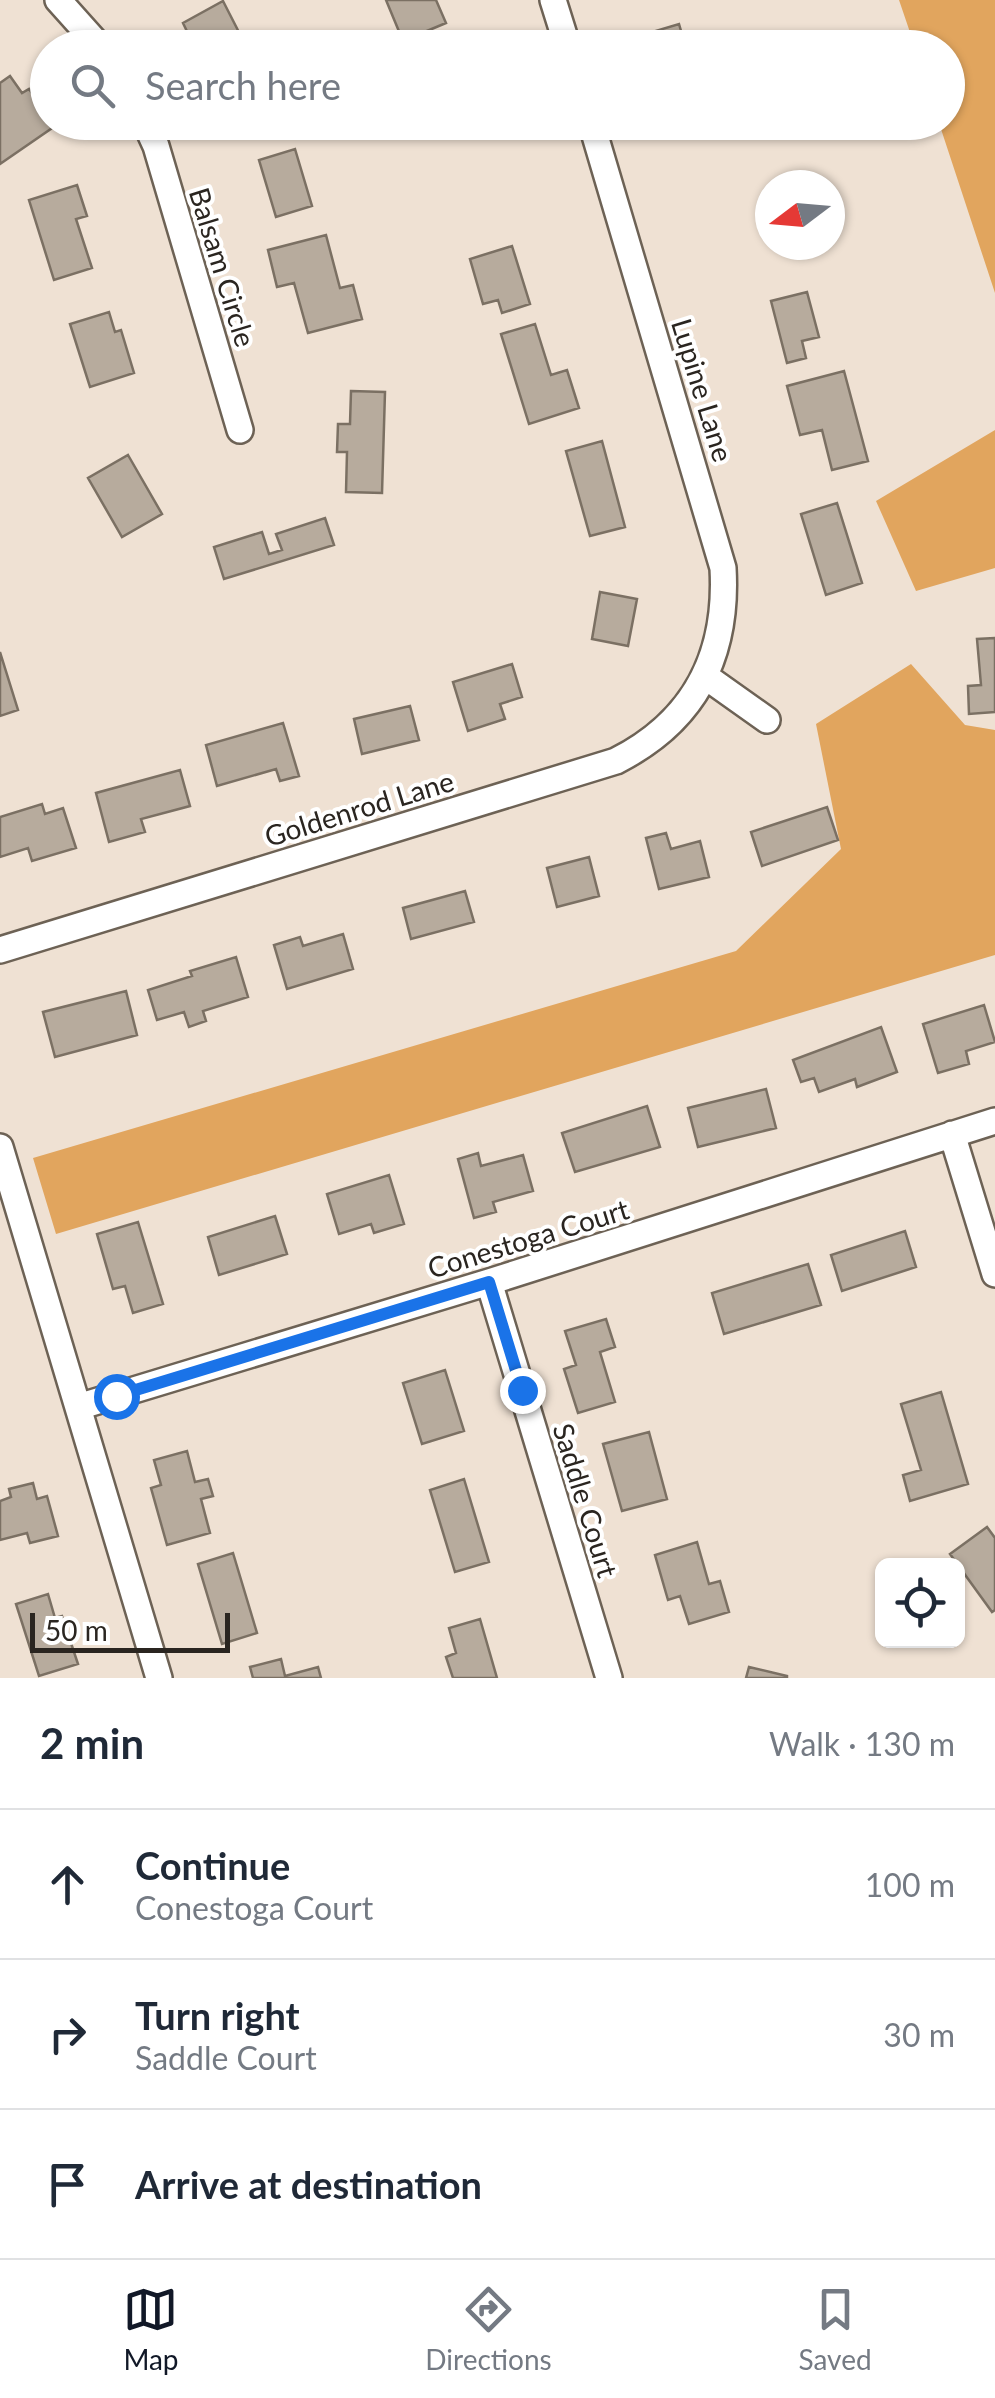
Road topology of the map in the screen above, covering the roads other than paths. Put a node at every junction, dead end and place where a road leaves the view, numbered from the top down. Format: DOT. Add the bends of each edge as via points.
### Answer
graph roads {
  1 [pos="58,0"];
  2 [pos="553,0"];
  3 [pos="85,30"];
  4 [pos="562,30"];
  5 [pos="153,140"];
  6 [pos="596,140"];
  7 [pos="240,430"];
  8 [pos="705,676"];
  9 [pos="766,720"];
  10 [pos="0,950"];
  11 [pos="995,1121"];
  12 [pos="952,1134"];
  13 [pos="0,1147"];
  14 [pos="995,1274"];
  15 [pos="489,1282"];
  16 [pos="78,1407"];
  17 [pos="158,1678"];
  18 [pos="609,1678"];
  1 -- 3 [label="street"];
  2 -- 4 [label="street"];
  5 -- 7 [label="street, Balsam Circle"];
  6 -- 8 [label="street, Lupine Lane" via="720,556 724,615"];
  8 -- 9 [label="street"];
  8 -- 10 [label="street, Goldenrod Lane" via="672,722 616,761"];
  11 -- 12 [label="street, Conestoga Court"];
  12 -- 14 [label="street"];
  12 -- 15 [label="street, Conestoga Court"];
  13 -- 16 [label="street"];
  15 -- 16 [label="street, Conestoga Court"];
  15 -- 18 [label="street, Saddle Court"];
  16 -- 17 [label="street"];
}
